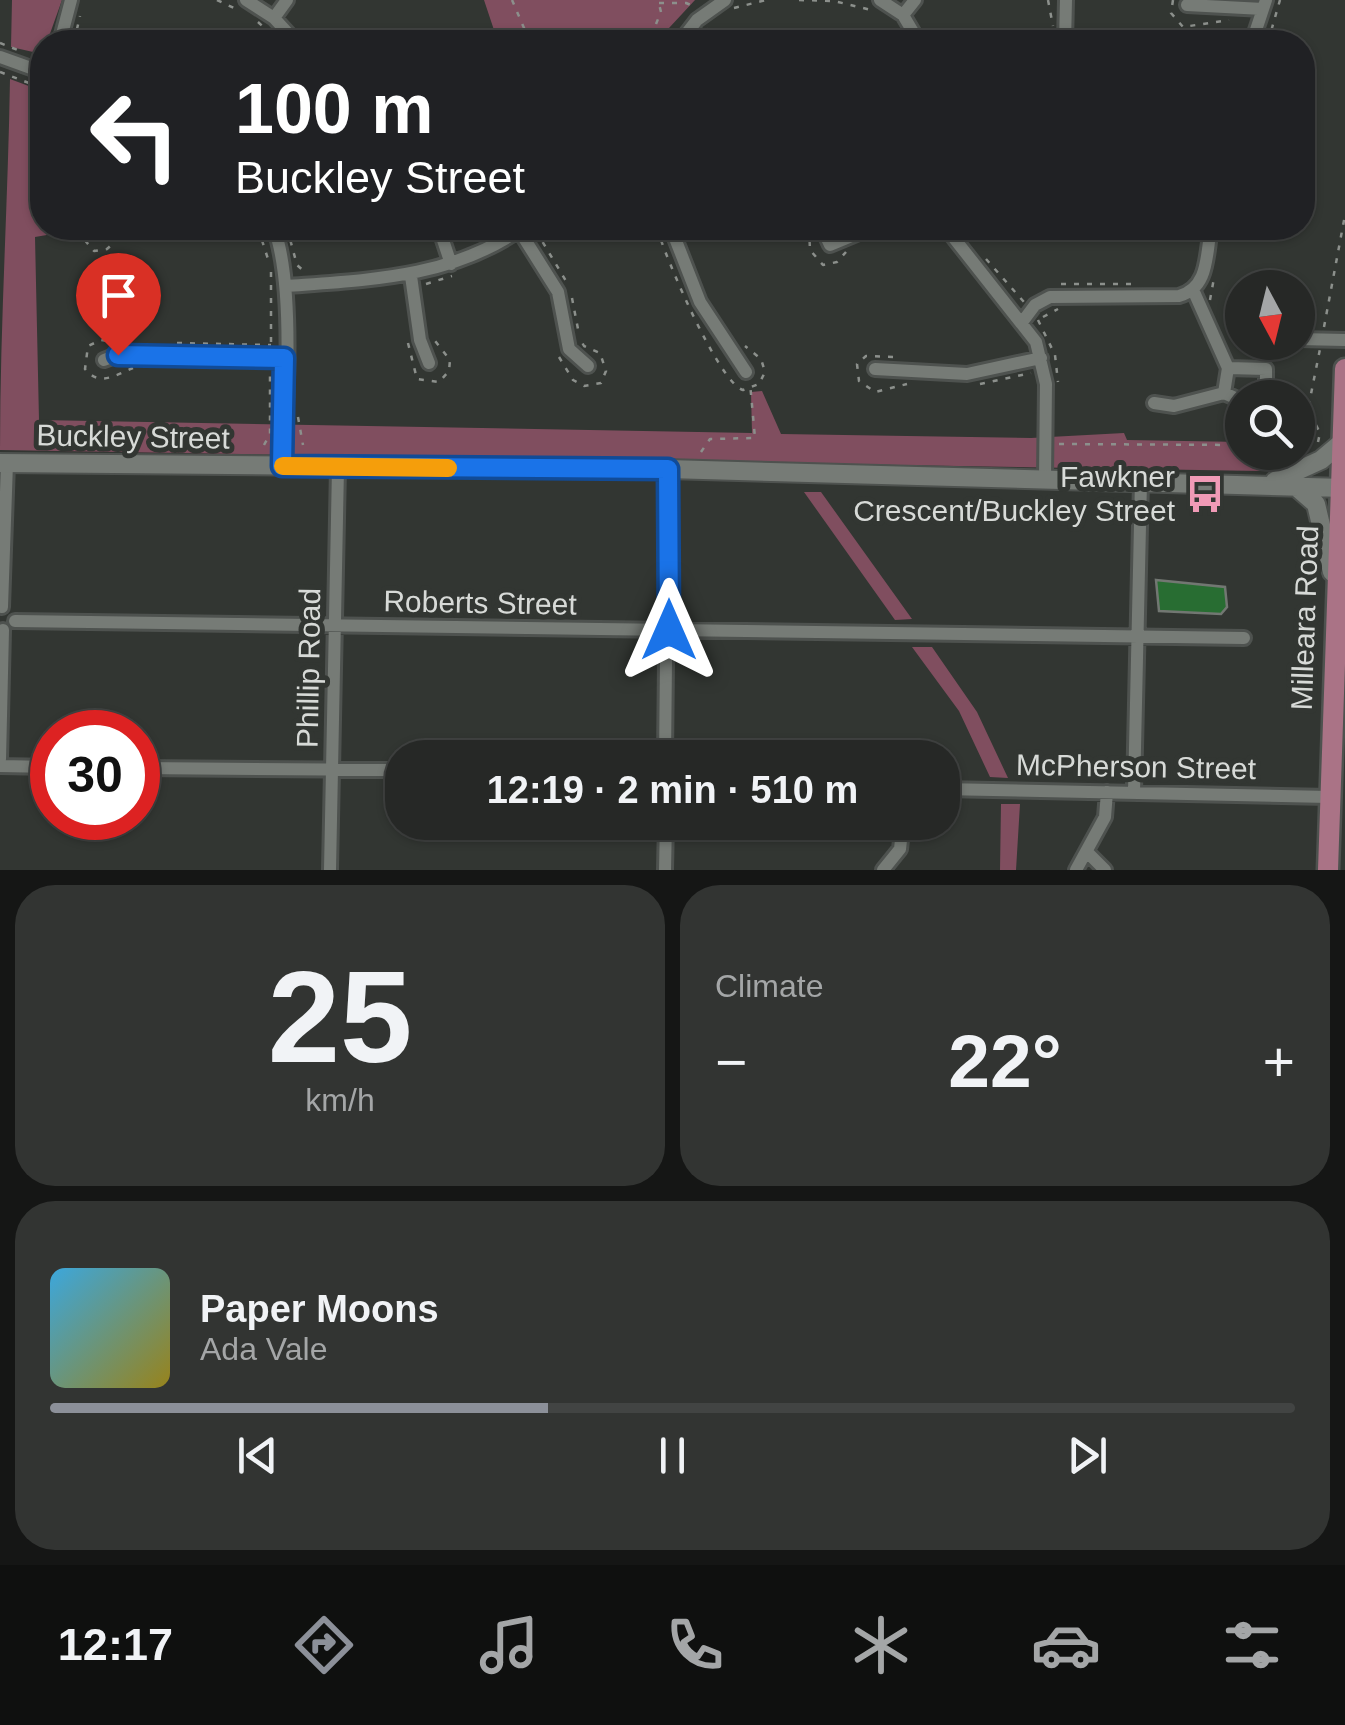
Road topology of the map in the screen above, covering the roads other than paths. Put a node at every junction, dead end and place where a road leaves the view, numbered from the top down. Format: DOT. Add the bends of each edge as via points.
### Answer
graph roads {
  1 [pos="71,0"];
  2 [pos="246,0"];
  3 [pos="287,0"];
  4 [pos="726,0"];
  5 [pos="880,0"];
  6 [pos="914,0"];
  7 [pos="1066,0"];
  8 [pos="1264,4"];
  9 [pos="1187,5"];
  10 [pos="903,15"];
  11 [pos="274,18"];
  12 [pos="63,30"];
  13 [pos="285,30"];
  14 [pos="695,30"];
  15 [pos="912,30"];
  16 [pos="1065,30"];
  17 [pos="1256,30"];
  18 [pos="0,56"];
  19 [pos="30,67"];
  20 [pos="276,240"];
  21 [pos="443,240"];
  22 [pos="498,240"];
  23 [pos="527,240"];
  24 [pos="676,240"];
  25 [pos="956,240"];
  26 [pos="1210,240"];
  27 [pos="451,264"];
  28 [pos="416,282"];
  29 [pos="286,286"];
  30 [pos="1194,292"];
  31 [pos="1023,320"];
  32 [pos="1315,339"];
  33 [pos="1345,340"];
  34 [pos="277,357"];
  35 [pos="104,360"];
  36 [pos="1037,360"];
  37 [pos="429,363"];
  38 [pos="588,366"];
  39 [pos="1228,368"];
  40 [pos="875,369"];
  41 [pos="1345,369"];
  42 [pos="746,372"];
  43 [pos="1266,380"];
  44 [pos="1224,393"];
  45 [pos="1154,403"];
  46 [pos="1340,444"];
  47 [pos="4,463"];
  48 [pos="282,466"];
  49 [pos="338,468"];
  50 [pos="668,469"];
  51 [pos="1045,478"];
  52 [pos="1140,481"];
  53 [pos="1270,483"];
  54 [pos="1293,485"];
  55 [pos="1342,488"];
  56 [pos="1335,592"];
  57 [pos="1,607"];
  58 [pos="6,626"];
  59 [pos="335,626"];
  60 [pos="669,630"];
  61 [pos="1136,636"];
  62 [pos="1244,638"];
  63 [pos="666,740"];
  64 [pos="0,747"];
  65 [pos="0,763"];
  66 [pos="30,765"];
  67 [pos="160,768"];
  68 [pos="332,769"];
  69 [pos="385,770"];
  70 [pos="960,789"];
  71 [pos="1106,792"];
  72 [pos="1134,792"];
  73 [pos="1329,797"];
  74 [pos="666,840"];
  75 [pos="901,840"];
  76 [pos="1088,853"];
  77 [pos="888,869"];
  78 [pos="330,870"];
  79 [pos="665,870"];
  80 [pos="1076,870"];
  81 [pos="1105,870"];
  82 [pos="1328,870"];
  1 -- 12 [label="street"];
  2 -- 11 [label="street"];
  3 -- 11 [label="street"];
  4 -- 14 [label="street"];
  5 -- 10 [label="street"];
  6 -- 10 [label="street"];
  7 -- 16 [label="street"];
  8 -- 9 [label="street"];
  8 -- 17 [label="street"];
  10 -- 15 [label="street"];
  11 -- 13 [label="street"];
  18 -- 19 [label="street"];
  20 -- 29 [label="street"];
  21 -- 27 [label="street"];
  22 -- 27 [label="street"];
  23 -- 38 [label="street" via="558,292 569,349"];
  24 -- 42 [label="street" via="700,302"];
  25 -- 31 [label="street"];
  26 -- 30 [label="street"];
  27 -- 28 [label="street"];
  28 -- 29 [label="street"];
  28 -- 37 [label="street" via="420,340"];
  29 -- 34 [label="street"];
  30 -- 31 [label="street" via="1050,297"];
  30 -- 39 [label="street"];
  31 -- 36 [label="street"];
  32 -- 33 [label="street"];
  34 -- 35 [label="street"];
  34 -- 48 [label="street"];
  36 -- 40 [label="street" via="967,374"];
  36 -- 51 [label="street" via="1046,384"];
  39 -- 43 [label="street" via="1266,369"];
  39 -- 44 [label="street"];
  41 -- 46 [label="main road, Milleara Road"];
  44 -- 45 [label="street" via="1174,406"];
  46 -- 53 [label="main road"];
  46 -- 55 [label="main road, Milleara Road"];
  47 -- 48 [label="main road, Buckley Street"];
  47 -- 57 [label="street"];
  48 -- 49 [label="main road, Buckley Street"];
  49 -- 50 [label="main road, Buckley Street"];
  49 -- 59 [label="street, Phillip Road"];
  50 -- 51 [label="main road, Buckley Street"];
  50 -- 60 [label="street"];
  51 -- 52 [label="main road, Buckley Street"];
  52 -- 53 [label="main road, Buckley Street"];
  52 -- 61 [label="street"];
  53 -- 54 [label="main road, Buckley Street"];
  54 -- 55 [label="main road, Buckley Street"];
  54 -- 56 [label="main road" via="1316,504"];
  55 -- 56 [label="main road, Milleara Road"];
  56 -- 73 [label="main road, Milleara Road"];
  57 -- 58 [label="street" via="12,611"];
  58 -- 59 [label="street, Roberts Street"];
  58 -- 64 [label="street"];
  59 -- 60 [label="street, Roberts Street"];
  59 -- 68 [label="street, Phillip Road"];
  60 -- 61 [label="street, Roberts Street"];
  60 -- 63 [label="street"];
  61 -- 62 [label="street, Roberts Street"];
  61 -- 72 [label="street"];
  64 -- 65 [label="street"];
  65 -- 66 [label="street"];
  67 -- 68 [label="street"];
  68 -- 69 [label="street"];
  68 -- 78 [label="street, Phillip Road"];
  70 -- 71 [label="street, McPherson Street"];
  71 -- 72 [label="street, McPherson Street"];
  71 -- 76 [label="street" via="1106,817"];
  72 -- 73 [label="street, McPherson Street"];
  73 -- 82 [label="main road, Milleara Road"];
  74 -- 79 [label="street"];
  75 -- 77 [label="street"];
  76 -- 80 [label="street"];
  76 -- 81 [label="street"];
}
